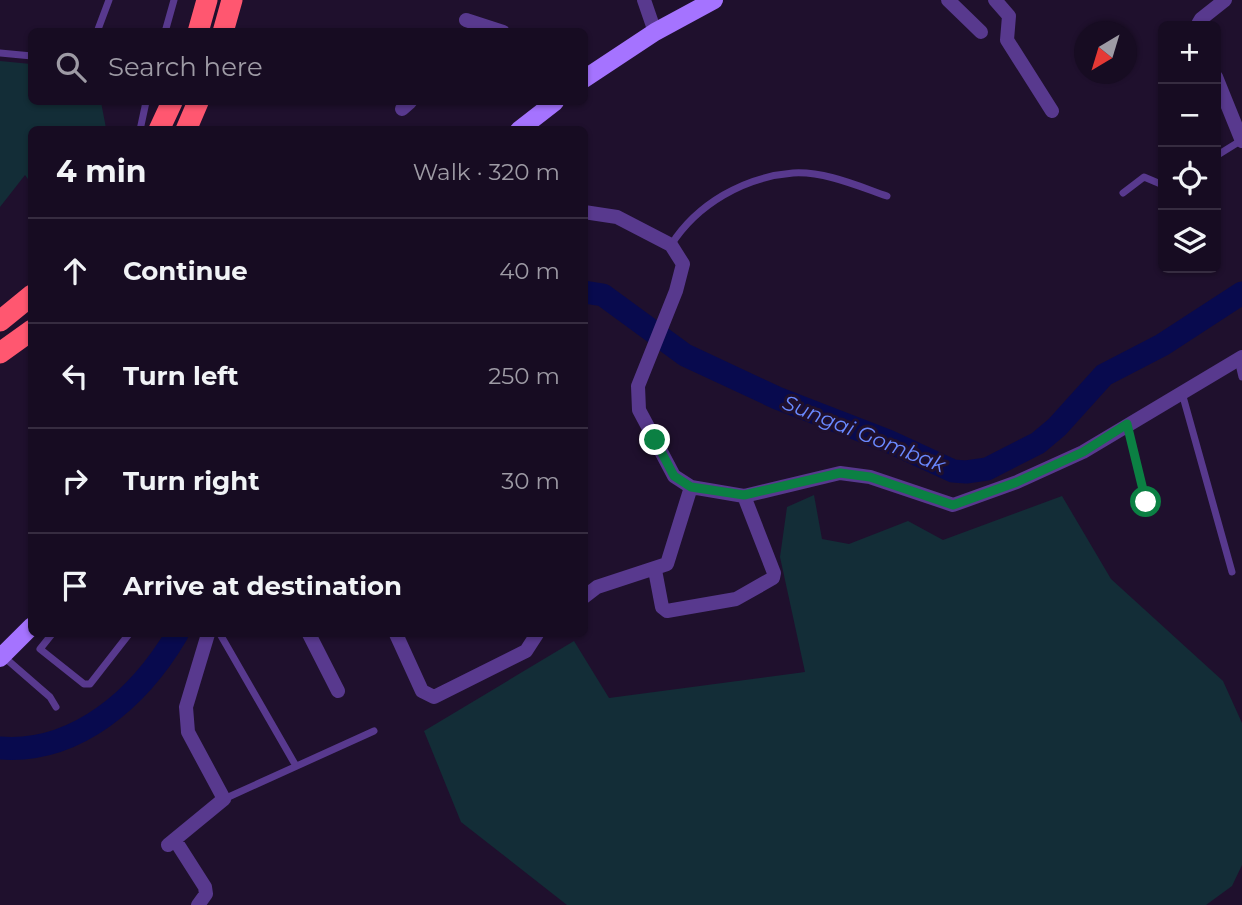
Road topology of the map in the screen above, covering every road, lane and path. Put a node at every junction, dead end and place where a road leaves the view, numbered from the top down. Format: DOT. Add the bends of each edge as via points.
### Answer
graph roads {
  1 [pos="109,0"];
  2 [pos="174,0"];
  3 [pos="207,0"];
  4 [pos="232,0"];
  5 [pos="644,0"];
  6 [pos="715,0"];
  7 [pos="948,0"];
  8 [pos="995,0"];
  9 [pos="1224,0"];
  10 [pos="466,20"];
  11 [pos="1200,21"];
  12 [pos="98,28"];
  13 [pos="166,28"];
  14 [pos="199,28"];
  15 [pos="224,28"];
  16 [pos="489,28"];
  17 [pos="656,32"];
  18 [pos="981,32"];
  19 [pos="0,53"];
  20 [pos="28,56"];
  21 [pos="588,71"];
  22 [pos="1219,84"];
  23 [pos="145,105"];
  24 [pos="171,105"];
  25 [pos="197,105"];
  26 [pos="551,105"];
  27 [pos="1052,111"];
  28 [pos="141,126"];
  29 [pos="161,126"];
  30 [pos="188,126"];
  31 [pos="524,126"];
  32 [pos="1242,141"];
  33 [pos="1221,153"];
  34 [pos="1158,183"];
  35 [pos="1123,193"];
  36 [pos="887,196"];
  37 [pos="588,213"];
  38 [pos="671,244"];
  39 [pos="28,298"];
  40 [pos="0,321"];
  41 [pos="28,333"];
  42 [pos="0,353"];
  43 [pos="1240,358"];
  44 [pos="1242,377"];
  45 [pos="1182,393"];
  46 [pos="1127,424"];
  47 [pos="691,487"];
  48 [pos="744,495"];
  49 [pos="1146,502"];
  50 [pos="655,570"];
  51 [pos="1232,572"];
  52 [pos="588,594"];
  53 [pos="28,630"];
  54 [pos="50,637"];
  55 [pos="127,637"];
  56 [pos="207,637"];
  57 [pos="222,637"];
  58 [pos="311,637"];
  59 [pos="397,637"];
  60 [pos="535,637"];
  61 [pos="2,657"];
  62 [pos="338,691"];
  63 [pos="56,707"];
  64 [pos="374,731"];
  65 [pos="296,766"];
  66 [pos="224,799"];
  67 [pos="198,905"];
  1 -- 12 [label="lane"];
  2 -- 13 [label="lane"];
  3 -- 14 [label="highway"];
  4 -- 15 [label="highway"];
  5 -- 17 [label="street"];
  6 -- 17 [label="main road"];
  7 -- 18 [label="street"];
  8 -- 27 [label="street" via="1009,16 1007,40"];
  9 -- 11 [label="street"];
  10 -- 16 [label="street"];
  17 -- 21 [label="main road"];
  19 -- 20 [label="lane"];
  22 -- 32 [label="street"];
  23 -- 28 [label="lane"];
  24 -- 29 [label="highway"];
  25 -- 30 [label="highway"];
  26 -- 31 [label="main road"];
  32 -- 33 [label="lane"];
  34 -- 35 [label="lane" via="1143,177"];
  36 -- 38 [label="lane" via="840,180 794,173 748,182 712,202"];
  37 -- 38 [label="street" via="617,217"];
  38 -- 47 [label="street" via="683,264 638,386 639,410 674,476"];
  39 -- 40 [label="highway"];
  41 -- 42 [label="highway"];
  43 -- 44 [label="lane"];
  43 -- 45 [label="street"];
  45 -- 46 [label="street"];
  45 -- 51 [label="lane"];
  46 -- 48 [label="street" via="1083,452 953,505 870,477 840,473"];
  46 -- 49 [label="lane"];
  47 -- 48 [label="street"];
  47 -- 50 [label="street" via="672,556"];
  48 -- 50 [label="street" via="773,578 736,599 667,611 662,607"];
  50 -- 52 [label="street"];
  53 -- 61 [label="main road"];
  54 -- 55 [label="lane" via="40,649 83,684 90,684"];
  56 -- 66 [label="street" via="186,707 188,732"];
  57 -- 65 [label="lane"];
  58 -- 62 [label="street"];
  59 -- 60 [label="street" via="422,691 434,697 526,650"];
  61 -- 63 [label="lane"];
  64 -- 65 [label="lane"];
  65 -- 66 [label="lane"];
  66 -- 67 [label="street" via="172,842 205,887"];
}
